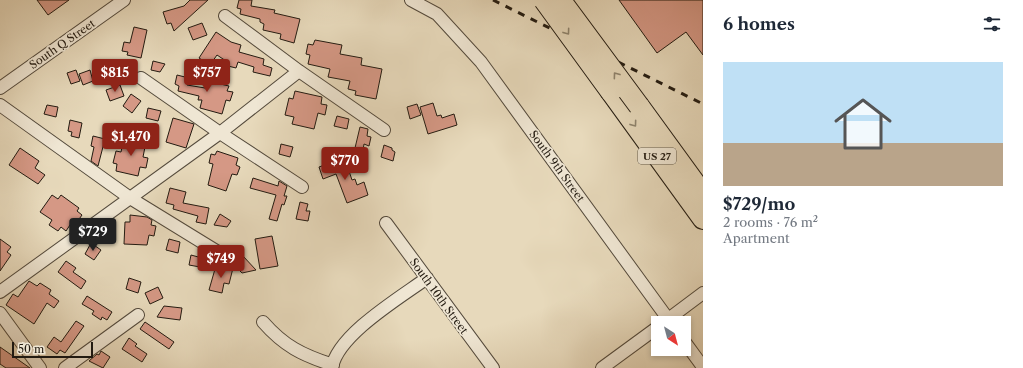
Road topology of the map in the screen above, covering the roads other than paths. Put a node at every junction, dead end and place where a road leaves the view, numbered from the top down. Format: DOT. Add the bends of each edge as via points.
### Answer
graph roads {
  1 [pos="124,0"];
  2 [pos="411,0"];
  3 [pos="544,0"];
  4 [pos="563,3"];
  5 [pos="225,16"];
  6 [pos="299,71"];
  7 [pos="141,78"];
  8 [pos="0,88"];
  9 [pos="0,105"];
  10 [pos="384,130"];
  11 [pos="220,133"];
  12 [pos="302,187"];
  13 [pos="703,194"];
  14 [pos="130,198"];
  15 [pos="703,219"];
  16 [pos="386,223"];
  17 [pos="218,252"];
  18 [pos="426,278"];
  19 [pos="0,292"];
  20 [pos="703,293"];
  21 [pos="0,313"];
  22 [pos="138,316"];
  23 [pos="663,316"];
  24 [pos="673,316"];
  25 [pos="263,322"];
  26 [pos="651,332"];
  27 [pos="691,351"];
  28 [pos="332,366"];
  29 [pos="703,367"];
  30 [pos="40,368"];
  31 [pos="65,368"];
  32 [pos="493,368"];
  33 [pos="602,368"];
  1 -- 8 [label="street, South Q Street"];
  2 -- 23 [label="street, South 9th Street" via="437,14 481,62"];
  3 -- 15 [label="highway, US 27, one-way, bridge"];
  13 -- 4 [label="highway, US 27, one-way, bridge"];
  5 -- 6 [label="street"];
  6 -- 10 [label="street"];
  6 -- 11 [label="street"];
  7 -- 11 [label="street"];
  9 -- 14 [label="street"];
  11 -- 12 [label="street"];
  11 -- 14 [label="street"];
  14 -- 17 [label="street"];
  14 -- 19 [label="street"];
  16 -- 18 [label="street, South 10th Street"];
  18 -- 28 [label="street" via="360,326"];
  18 -- 32 [label="street, South 10th Street"];
  20 -- 24 [label="street"];
  21 -- 30 [label="street"];
  22 -- 31 [label="street"];
  25 -- 28 [label="street" via="289,347"];
  26 -- 33 [label="street"];
  27 -- 29 [label="street"];
}
